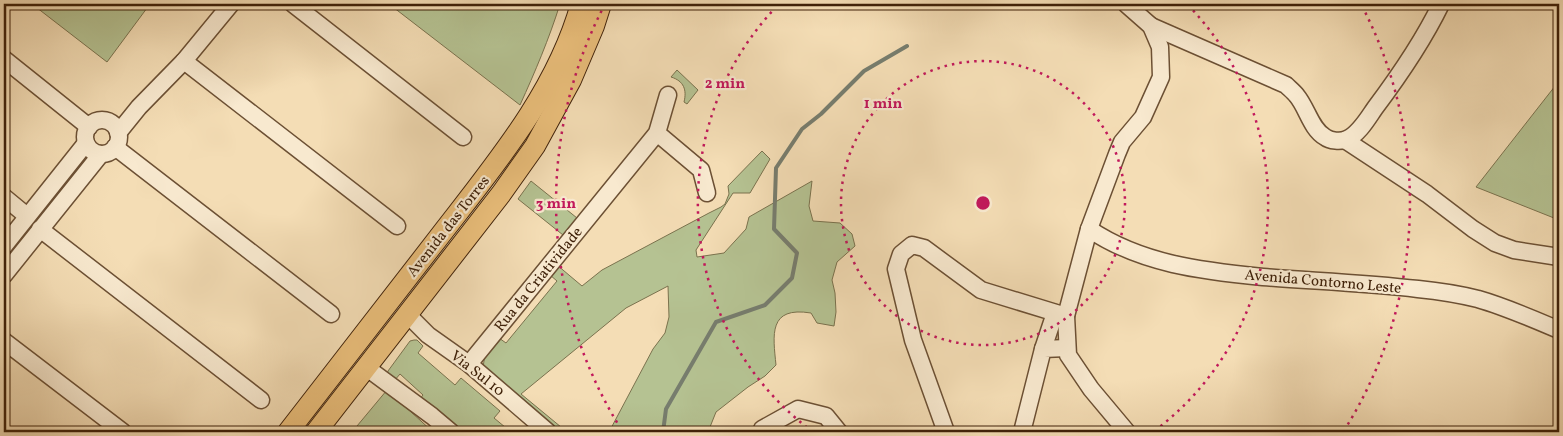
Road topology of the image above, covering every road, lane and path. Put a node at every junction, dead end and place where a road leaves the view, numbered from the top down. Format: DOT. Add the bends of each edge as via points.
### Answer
graph roads {
  1 [pos="231,4"];
  2 [pos="293,4"];
  3 [pos="581,4"];
  4 [pos="601,4"];
  5 [pos="1126,4"];
  6 [pos="1441,4"];
  7 [pos="1150,26"];
  8 [pos="4,59"];
  9 [pos="184,61"];
  10 [pos="668,95"];
  11 [pos="139,107"];
  12 [pos="107,121"];
  13 [pos="657,133"];
  14 [pos="88,135"];
  15 [pos="463,137"];
  16 [pos="1346,140"];
  17 [pos="111,145"];
  18 [pos="707,193"];
  19 [pos="4,197"];
  20 [pos="27,216"];
  21 [pos="397,226"];
  22 [pos="40,229"];
  23 [pos="1089,229"];
  24 [pos="4,246"];
  25 [pos="1559,257"];
  26 [pos="4,275"];
  27 [pos="330,314"];
  28 [pos="407,314"];
  29 [pos="1061,314"];
  30 [pos="1559,330"];
  31 [pos="4,341"];
  32 [pos="1067,348"];
  33 [pos="1043,350"];
  34 [pos="469,364"];
  35 [pos="367,368"];
  36 [pos="261,400"];
  37 [pos="762,429"];
  38 [pos="123,432"];
  39 [pos="288,432"];
  40 [pos="316,432"];
  41 [pos="451,432"];
  42 [pos="548,432"];
  43 [pos="839,432"];
  44 [pos="946,432"];
  45 [pos="1022,432"];
  46 [pos="1127,432"];
  1 -- 9 [label="street"];
  2 -- 15 [label="street"];
  3 -- 39 [label="main road, Avenida das Torres" via="545,90 496,163"];
  4 -- 28 [label="main road, Avenida das Torres" via="571,80 535,146"];
  5 -- 7 [label="street"];
  6 -- 16 [label="street" via="1403,70 1365,122"];
  7 -- 16 [label="street" via="1286,85 1297,95 1325,138"];
  7 -- 23 [label="street" via="1160,47 1161,77 1143,117 1122,142"];
  8 -- 14 [label="street"];
  9 -- 11 [label="street"];
  9 -- 21 [label="street"];
  10 -- 13 [label="street, Rua da Criatividade"];
  11 -- 12 [label="street" via="123,117"];
  11 -- 17 [label="street"];
  12 -- 14 [label="street" via="99,121"];
  12 -- 17 [label="street" via="114,126"];
  13 -- 18 [label="street" via="701,170"];
  13 -- 34 [label="street, Rua da Criatividade"];
  14 -- 17 [label="street" via="91,150"];
  14 -- 20 [label="street"];
  16 -- 25 [label="street" via="1495,243 1514,250"];
  17 -- 22 [label="street"];
  17 -- 27 [label="street"];
  19 -- 20 [label="street"];
  20 -- 24 [label="street"];
  22 -- 26 [label="street"];
  22 -- 36 [label="street"];
  23 -- 29 [label="street"];
  23 -- 30 [label="street, Avenida Contorno Leste" via="1136,253 1180,266 1454,294 1506,308"];
  28 -- 34 [label="street, Via Sul 10" via="428,335"];
  28 -- 35 [label="main road, Avenida das Torres"];
  29 -- 32 [label="street"];
  29 -- 33 [label="street"];
  29 -- 44 [label="street" via="981,290 924,248 912,246 901,254 896,269 913,340"];
  31 -- 38 [label="street"];
  32 -- 33 [label="street"];
  32 -- 46 [label="street" via="1068,355 1091,389"];
  33 -- 45 [label="street"];
  34 -- 42 [label="street, Via Sul 10"];
  35 -- 40 [label="main road, Avenida das Torres"];
  35 -- 41 [label="street"];
  37 -- 43 [label="street" via="798,409 826,416"];
}
